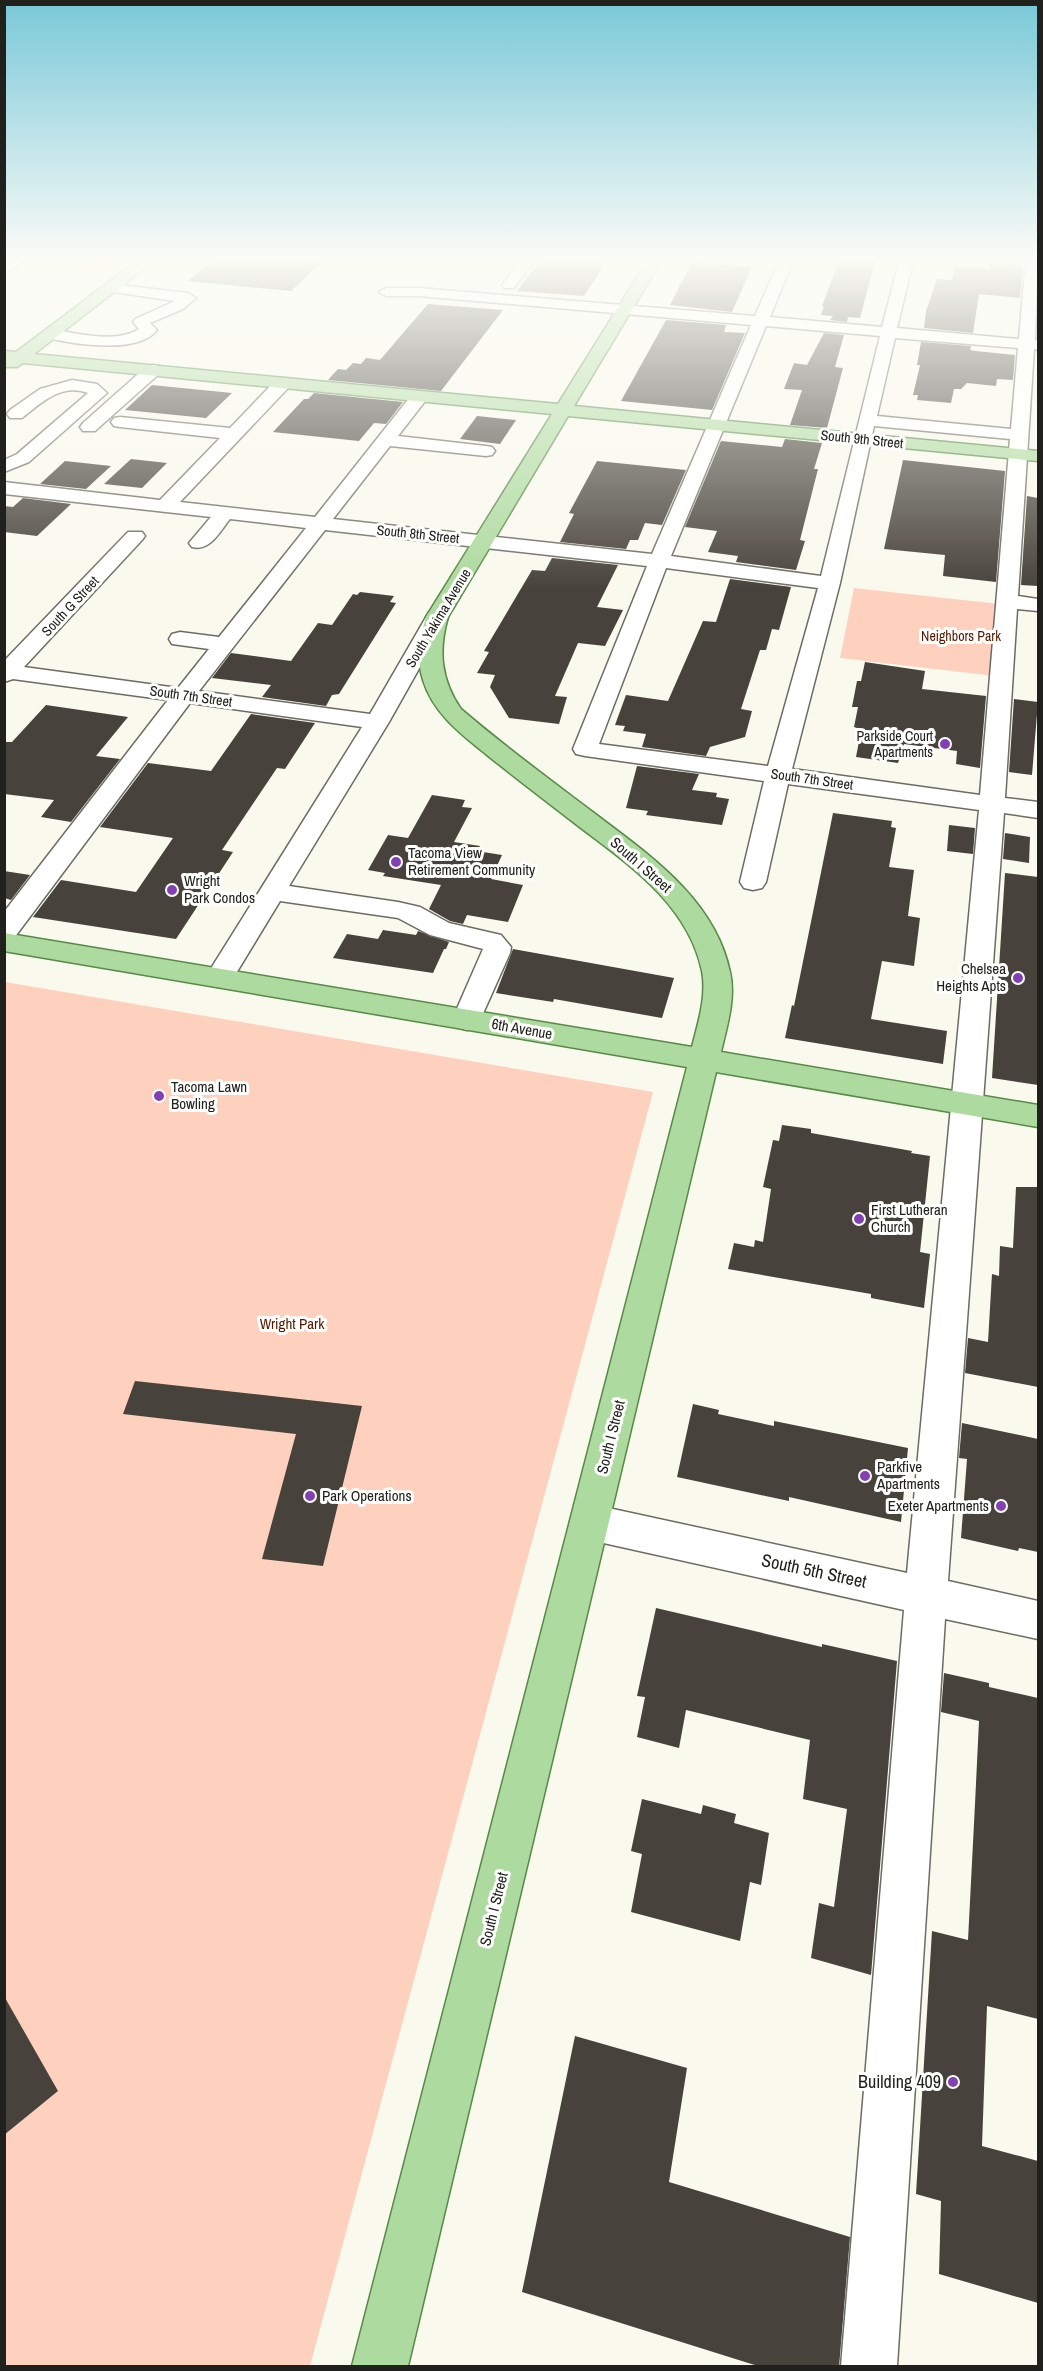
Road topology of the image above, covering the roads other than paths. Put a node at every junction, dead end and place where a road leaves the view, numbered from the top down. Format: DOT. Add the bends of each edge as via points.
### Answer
graph roads {
  1 [pos="139,369"];
  2 [pos="589,369"];
  3 [pos="741,369"];
  4 [pos="881,369"];
  5 [pos="1030,369"];
  6 [pos="153,370"];
  7 [pos="283,383"];
  8 [pos="420,396"];
  9 [pos="564,410"];
  10 [pos="8,416"];
  11 [pos="867,421"];
  12 [pos="120,422"];
  13 [pos="717,425"];
  14 [pos="234,434"];
  15 [pos="385,440"];
  16 [pos="73,441"];
  17 [pos="1024,442"];
  18 [pos="35,448"];
  19 [pos="486,451"];
  20 [pos="4,457"];
  21 [pos="4,467"];
  22 [pos="39,471"];
  23 [pos="11,489"];
  24 [pos="165,506"];
  25 [pos="226,513"];
  26 [pos="320,523"];
  27 [pos="135,536"];
  28 [pos="484,542"];
  29 [pos="199,543"];
  30 [pos="659,561"];
  31 [pos="830,583"];
  32 [pos="1023,603"];
  33 [pos="437,617"];
  34 [pos="180,639"];
  35 [pos="225,644"];
  36 [pos="6,673"];
  37 [pos="184,695"];
  38 [pos="376,722"];
  39 [pos="778,775"];
  40 [pos="992,804"];
  41 [pos="1038,810"];
  42 [pos="753,882"];
  43 [pos="272,892"];
  44 [pos="4,932"];
  45 [pos="4,942"];
  46 [pos="219,978"];
  47 [pos="467,1020"];
  48 [pos="704,1060"];
  49 [pos="966,1103"];
  50 [pos="1038,1116"];
  51 [pos="590,1522"];
  52 [pos="926,1595"];
  53 [pos="1038,1620"];
  54 [pos="380,2367"];
  55 [pos="869,2367"];
  1 -- 6 [label="main road, South 9th Street"];
  2 -- 9 [label="main road, South Yakima Avenue"];
  3 -- 13 [label="street"];
  4 -- 11 [label="street"];
  5 -- 17 [label="street"];
  6 -- 7 [label="main road, South 9th Street"];
  6 -- 16 [label="street"];
  7 -- 8 [label="main road, South 9th Street"];
  7 -- 14 [label="street"];
  8 -- 9 [label="main road, South 9th Street"];
  8 -- 15 [label="street"];
  9 -- 13 [label="main road, South 9th Street"];
  9 -- 28 [label="main road, South Yakima Avenue"];
  10 -- 18 [label="street" via="60,385 96,389 99,393"];
  11 -- 13 [label="main road, South 9th Street"];
  11 -- 17 [label="main road, South 9th Street"];
  11 -- 17 [label="street"];
  11 -- 31 [label="street"];
  12 -- 14 [label="street"];
  13 -- 30 [label="street"];
  14 -- 24 [label="street"];
  15 -- 19 [label="street"];
  15 -- 26 [label="street"];
  17 -- 32 [label="street"];
  18 -- 20 [label="street"];
  18 -- 21 [label="street"];
  22 -- 23 [label="street"];
  23 -- 24 [label="street, South 8th Street"];
  24 -- 25 [label="street, South 8th Street"];
  25 -- 26 [label="street, South 8th Street"];
  25 -- 29 [label="street"];
  26 -- 28 [label="street, South 8th Street"];
  26 -- 35 [label="street"];
  27 -- 36 [label="street, South G Street"];
  28 -- 30 [label="street, South 8th Street"];
  28 -- 33 [label="main road, South Yakima Avenue"];
  30 -- 31 [label="street, South 8th Street"];
  30 -- 39 [label="street, South 7th Street" via="585,749"];
  31 -- 39 [label="street"];
  32 -- 40 [label="street"];
  33 -- 38 [label="street, South Yakima Avenue"];
  33 -- 48 [label="main road, South I Street" via="430,644 430,672 453,714 652,871 684,904 717,972 718,995"];
  34 -- 35 [label="street"];
  35 -- 37 [label="street"];
  36 -- 37 [label="street, South 7th Street"];
  37 -- 38 [label="street, South 7th Street"];
  37 -- 44 [label="street"];
  38 -- 43 [label="street, South Yakima Avenue"];
  39 -- 40 [label="street, South 7th Street"];
  39 -- 42 [label="street"];
  40 -- 41 [label="street, South 7th Street"];
  40 -- 49 [label="street"];
  43 -- 46 [label="street, South Yakima Avenue"];
  43 -- 47 [label="street" via="398,910 440,929 491,941 497,947 496,953"];
  45 -- 46 [label="main road, 6th Avenue"];
  46 -- 47 [label="main road, 6th Avenue"];
  47 -- 48 [label="main road, 6th Avenue"];
  48 -- 49 [label="main road, 6th Avenue"];
  48 -- 51 [label="main road, South I Street"];
  49 -- 50 [label="main road, 6th Avenue"];
  49 -- 52 [label="street"];
  51 -- 52 [label="street, South 5th Street"];
  51 -- 54 [label="main road, South I Street"];
  52 -- 53 [label="street, South 5th Street"];
  52 -- 55 [label="street"];
}
